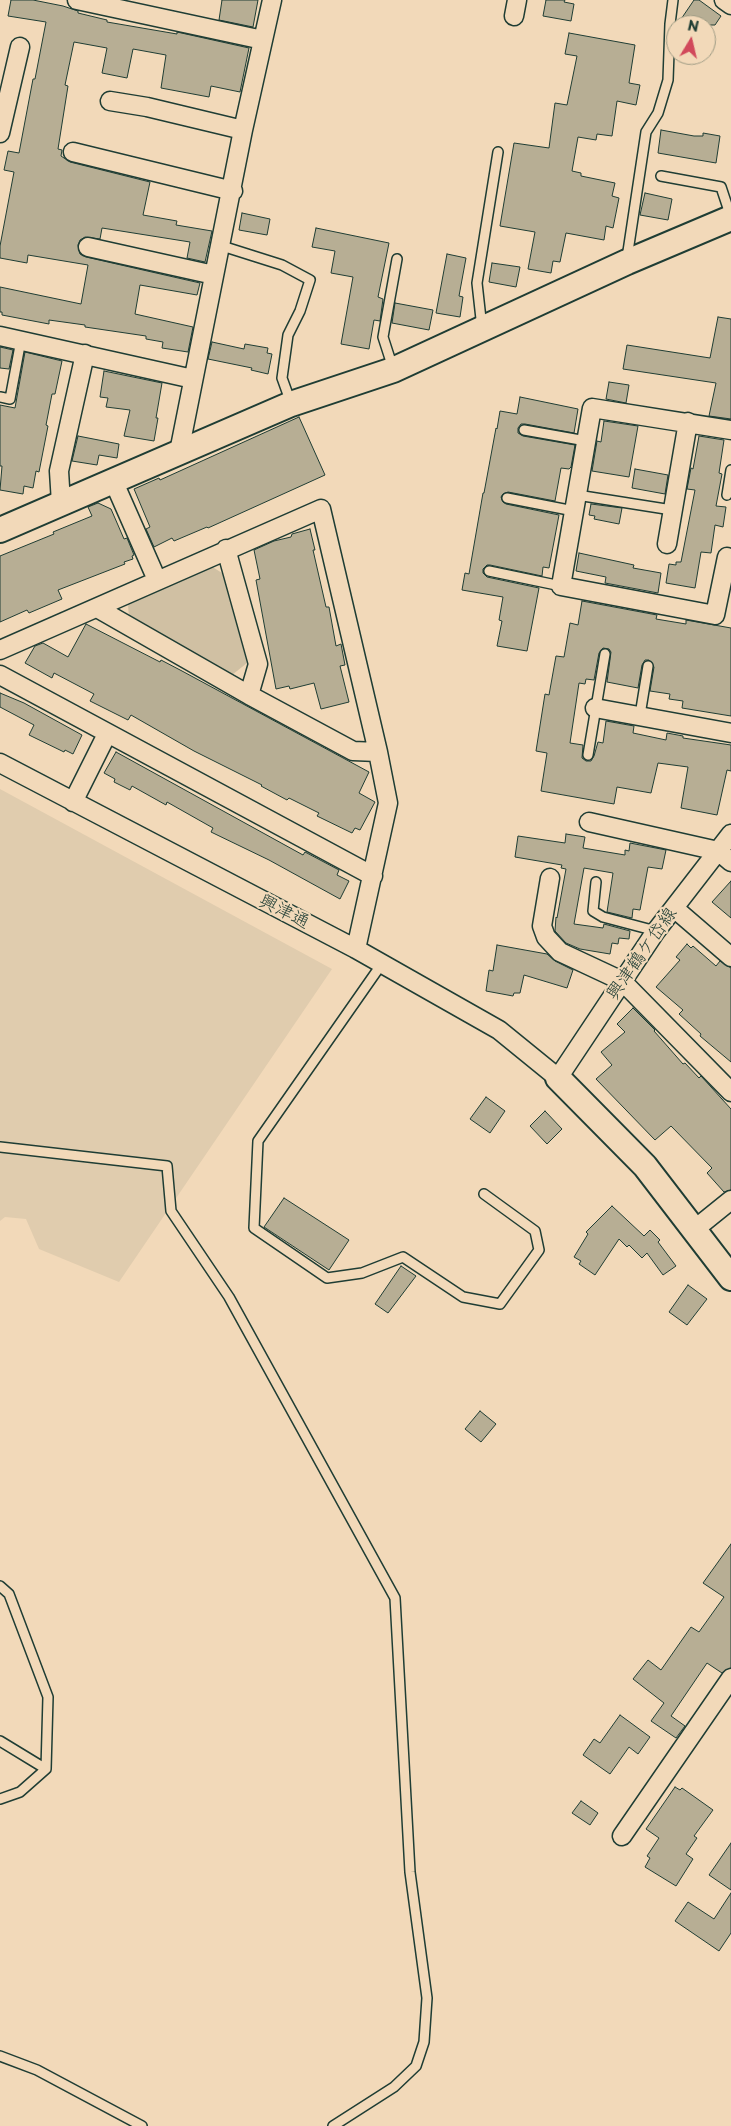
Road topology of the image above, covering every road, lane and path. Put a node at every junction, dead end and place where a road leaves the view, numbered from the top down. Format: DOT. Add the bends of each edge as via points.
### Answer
graph roads {
  1 [pos="77,0"];
  2 [pos="272,0"];
  3 [pos="673,0"];
  4 [pos="724,0"];
  5 [pos="731,5"];
  6 [pos="263,40"];
  7 [pos="20,47"];
  8 [pos="110,100"];
  9 [pos="1,126"];
  10 [pos="244,130"];
  11 [pos="73,152"];
  12 [pos="498,152"];
  13 [pos="661,176"];
  14 [pos="233,191"];
  15 [pos="731,218"];
  16 [pos="222,246"];
  17 [pos="88,247"];
  18 [pos="397,259"];
  19 [pos="627,262"];
  20 [pos="214,275"];
  21 [pos="482,329"];
  22 [pos="0,336"];
  23 [pos="22,340"];
  24 [pos="85,354"];
  25 [pos="393,370"];
  26 [pos="193,379"];
  27 [pos="0,397"];
  28 [pos="292,404"];
  29 [pos="688,422"];
  30 [pos="524,430"];
  31 [pos="731,430"];
  32 [pos="586,441"];
  33 [pos="179,452"];
  34 [pos="731,470"];
  35 [pos="113,480"];
  36 [pos="727,495"];
  37 [pos="507,498"];
  38 [pos="61,502"];
  39 [pos="576,503"];
  40 [pos="672,510"];
  41 [pos="0,530"];
  42 [pos="667,544"];
  43 [pos="226,549"];
  44 [pos="727,558"];
  45 [pos="489,571"];
  46 [pos="157,580"];
  47 [pos="561,586"];
  48 [pos="97,608"];
  49 [pos="0,650"];
  50 [pos="605,654"];
  51 [pos="648,666"];
  52 [pos="0,675"];
  53 [pos="249,695"];
  54 [pos="595,708"];
  55 [pos="640,715"];
  56 [pos="731,733"];
  57 [pos="108,734"];
  58 [pos="378,752"];
  59 [pos="588,755"];
  60 [pos="0,763"];
  61 [pos="73,802"];
  62 [pos="589,822"];
  63 [pos="731,834"];
  64 [pos="725,856"];
  65 [pos="372,876"];
  66 [pos="550,878"];
  67 [pos="596,882"];
  68 [pos="674,908"];
  69 [pos="656,931"];
  70 [pos="356,949"];
  71 [pos="731,957"];
  72 [pos="381,965"];
  73 [pos="622,981"];
  74 [pos="558,1078"];
  75 [pos="731,1092"];
  76 [pos="0,1147"];
  77 [pos="484,1194"];
  78 [pos="731,1200"];
  79 [pos="695,1229"];
  80 [pos="731,1278"];
  81 [pos="0,1586"];
  82 [pos="731,1678"];
  83 [pos="0,1741"];
  84 [pos="46,1769"];
  85 [pos="0,1799"];
  86 [pos="622,1836"];
  87 [pos="0,2056"];
  88 [pos="142,2126"];
  89 [pos="333,2126"];
  1 -- 6 [label="street"];
  2 -- 6 [label="street"];
  3 -- 19 [label="lane" via="668,80 658,112 646,132"];
  4 -- 5 [label="street"];
  6 -- 10 [label="street"];
  7 -- 9 [label="street"];
  8 -- 10 [label="street"];
  10 -- 14 [label="street"];
  11 -- 14 [label="street"];
  12 -- 21 [label="lane" via="477,283"];
  13 -- 15 [label="lane" via="721,187"];
  14 -- 16 [label="street"];
  15 -- 19 [label="street"];
  16 -- 20 [label="street"];
  16 -- 28 [label="lane" via="282,265 310,280 288,335 282,378"];
  17 -- 20 [label="street"];
  18 -- 25 [label="lane" via="383,337"];
  19 -- 21 [label="street"];
  20 -- 26 [label="street"];
  21 -- 25 [label="street"];
  22 -- 23 [label="street"];
  23 -- 24 [label="street"];
  23 -- 27 [label="lane" via="10,399"];
  24 -- 26 [label="street"];
  24 -- 38 [label="street" via="60,471"];
  25 -- 28 [label="street"];
  26 -- 33 [label="street"];
  28 -- 33 [label="street"];
  29 -- 31 [label="street"];
  29 -- 32 [label="street" via="592,408"];
  29 -- 40 [label="street"];
  30 -- 32 [label="lane"];
  32 -- 39 [label="street"];
  33 -- 35 [label="street"];
  34 -- 36 [label="lane"];
  35 -- 38 [label="street"];
  35 -- 46 [label="street"];
  37 -- 39 [label="lane"];
  38 -- 41 [label="street"];
  39 -- 40 [label="lane"];
  39 -- 47 [label="street"];
  40 -- 42 [label="street"];
  43 -- 46 [label="street"];
  43 -- 53 [label="street" via="258,664"];
  43 -- 58 [label="street" via="321,509"];
  44 -- 47 [label="street" via="715,615"];
  45 -- 47 [label="lane"];
  46 -- 48 [label="street"];
  48 -- 49 [label="street"];
  48 -- 53 [label="street"];
  50 -- 54 [label="lane"];
  51 -- 55 [label="lane"];
  52 -- 57 [label="street"];
  53 -- 58 [label="street" via="353,750"];
  54 -- 55 [label="street"];
  54 -- 59 [label="lane"];
  55 -- 56 [label="street"];
  57 -- 61 [label="street"];
  57 -- 65 [label="street"];
  58 -- 65 [label="street" via="388,803"];
  60 -- 61 [label="street, 興津通"];
  61 -- 70 [label="street, 興津通"];
  62 -- 64 [label="street"];
  63 -- 64 [label="street, 興津鶴ケ岱線"];
  64 -- 68 [label="street, 興津鶴ケ岱線"];
  65 -- 70 [label="street"];
  66 -- 73 [label="street" via="542,926 546,937 560,952"];
  67 -- 69 [label="lane" via="593,911 603,917"];
  68 -- 69 [label="street, 興津鶴ケ岱線"];
  68 -- 71 [label="street"];
  69 -- 73 [label="street, 興津鶴ケ岱線"];
  70 -- 72 [label="street, 興津通"];
  72 -- 74 [label="street, 興津通" via="499,1030"];
  72 -- 77 [label="lane" via="258,1141 254,1228 327,1278 362,1273 403,1257 464,1297 500,1304 539,1250 536,1231"];
  73 -- 74 [label="street, 興津鶴ケ岱線"];
  73 -- 75 [label="street"];
  74 -- 79 [label="street" via="645,1166"];
  76 -- 89 [label="lane" via="167,1166 171,1211 229,1297 395,1598 410,1872 427,1998 424,2042 416,2066 394,2087"];
  78 -- 79 [label="street"];
  79 -- 80 [label="street"];
  81 -- 84 [label="lane" via="9,1594 48,1698"];
  82 -- 86 [label="street"];
  83 -- 84 [label="lane"];
  84 -- 85 [label="lane" via="20,1792"];
  87 -- 88 [label="lane" via="37,2070"];
}
